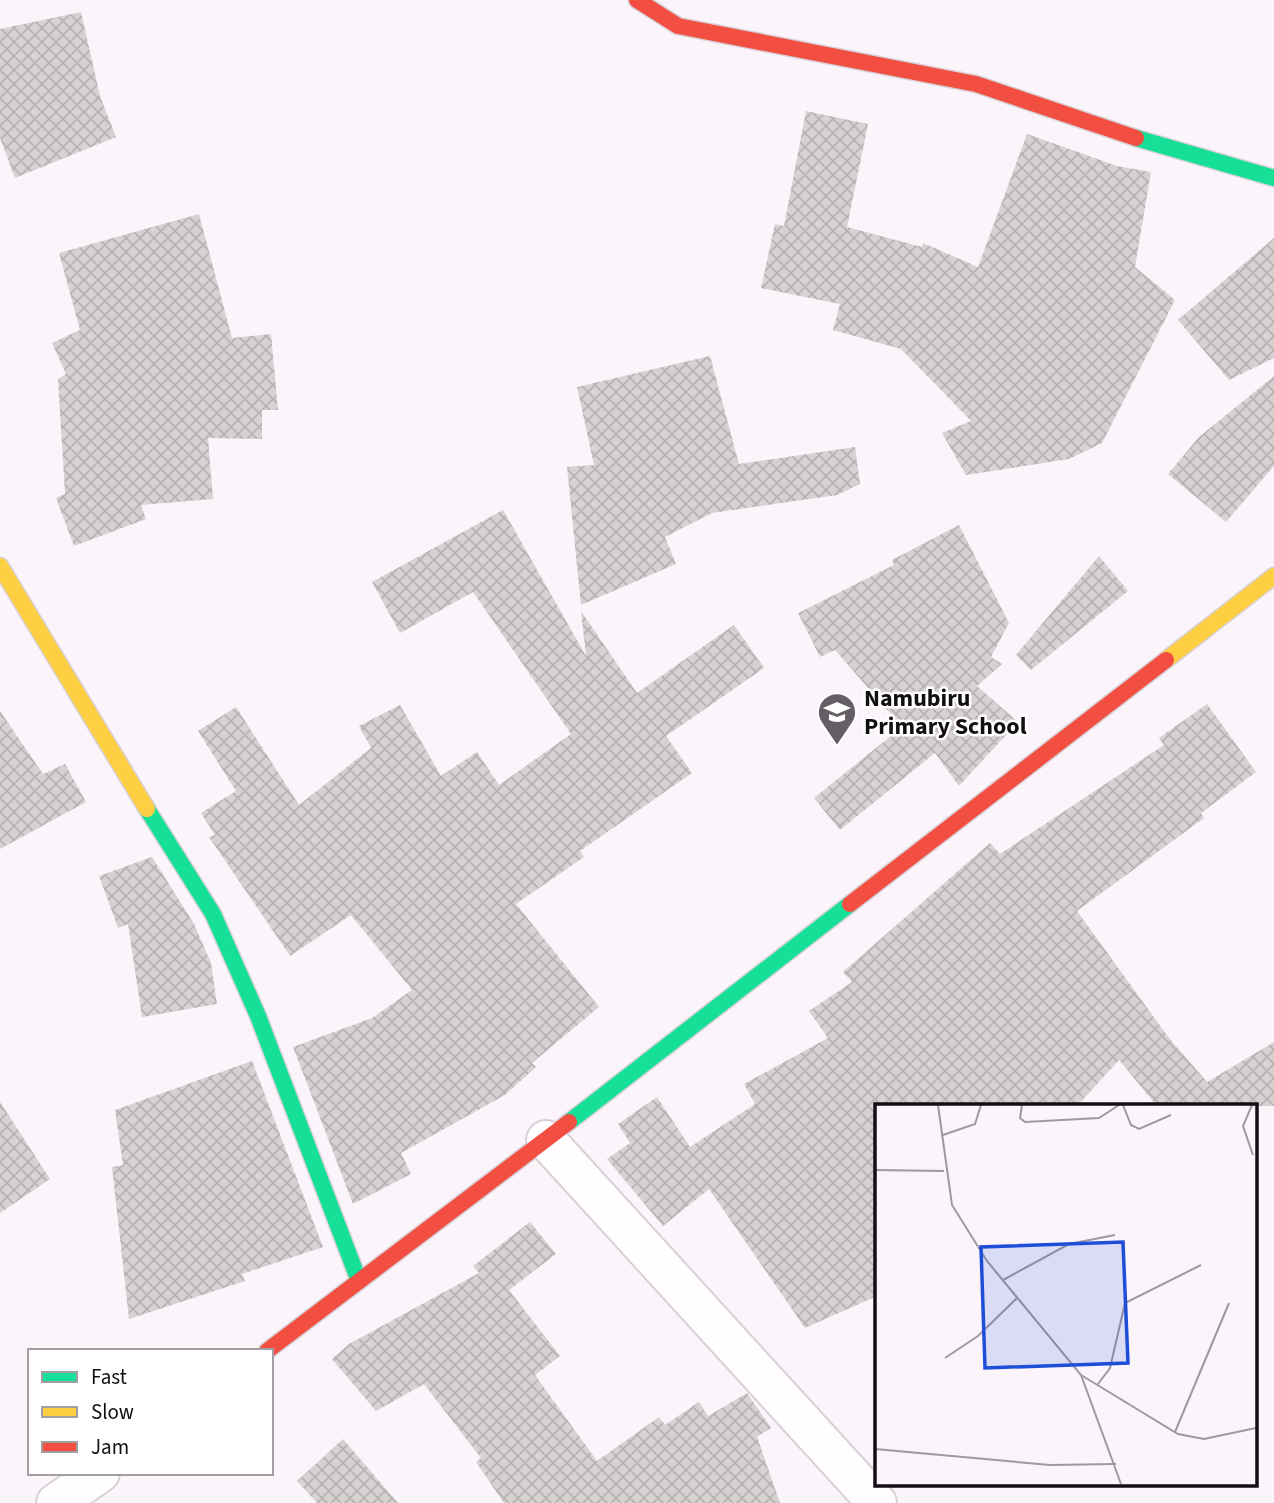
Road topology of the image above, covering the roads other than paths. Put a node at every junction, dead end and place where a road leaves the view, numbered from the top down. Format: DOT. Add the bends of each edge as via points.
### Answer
graph roads {
  1 [pos="637,0"];
  2 [pos="1274,178"];
  3 [pos="0,566"];
  4 [pos="1274,576"];
  5 [pos="547,1140"];
  6 [pos="359,1281"];
  7 [pos="270,1349"];
  8 [pos="97,1475"];
  9 [pos="56,1503"];
  10 [pos="877,1503"];
  1 -- 2 [label="street" via="678,26 976,84 1151,143"];
  3 -- 6 [label="street" via="213,914 258,1016"];
  4 -- 5 [label="street"];
  5 -- 6 [label="street"];
  5 -- 10 [label="street"];
  6 -- 7 [label="street"];
  8 -- 9 [label="street"];
}
